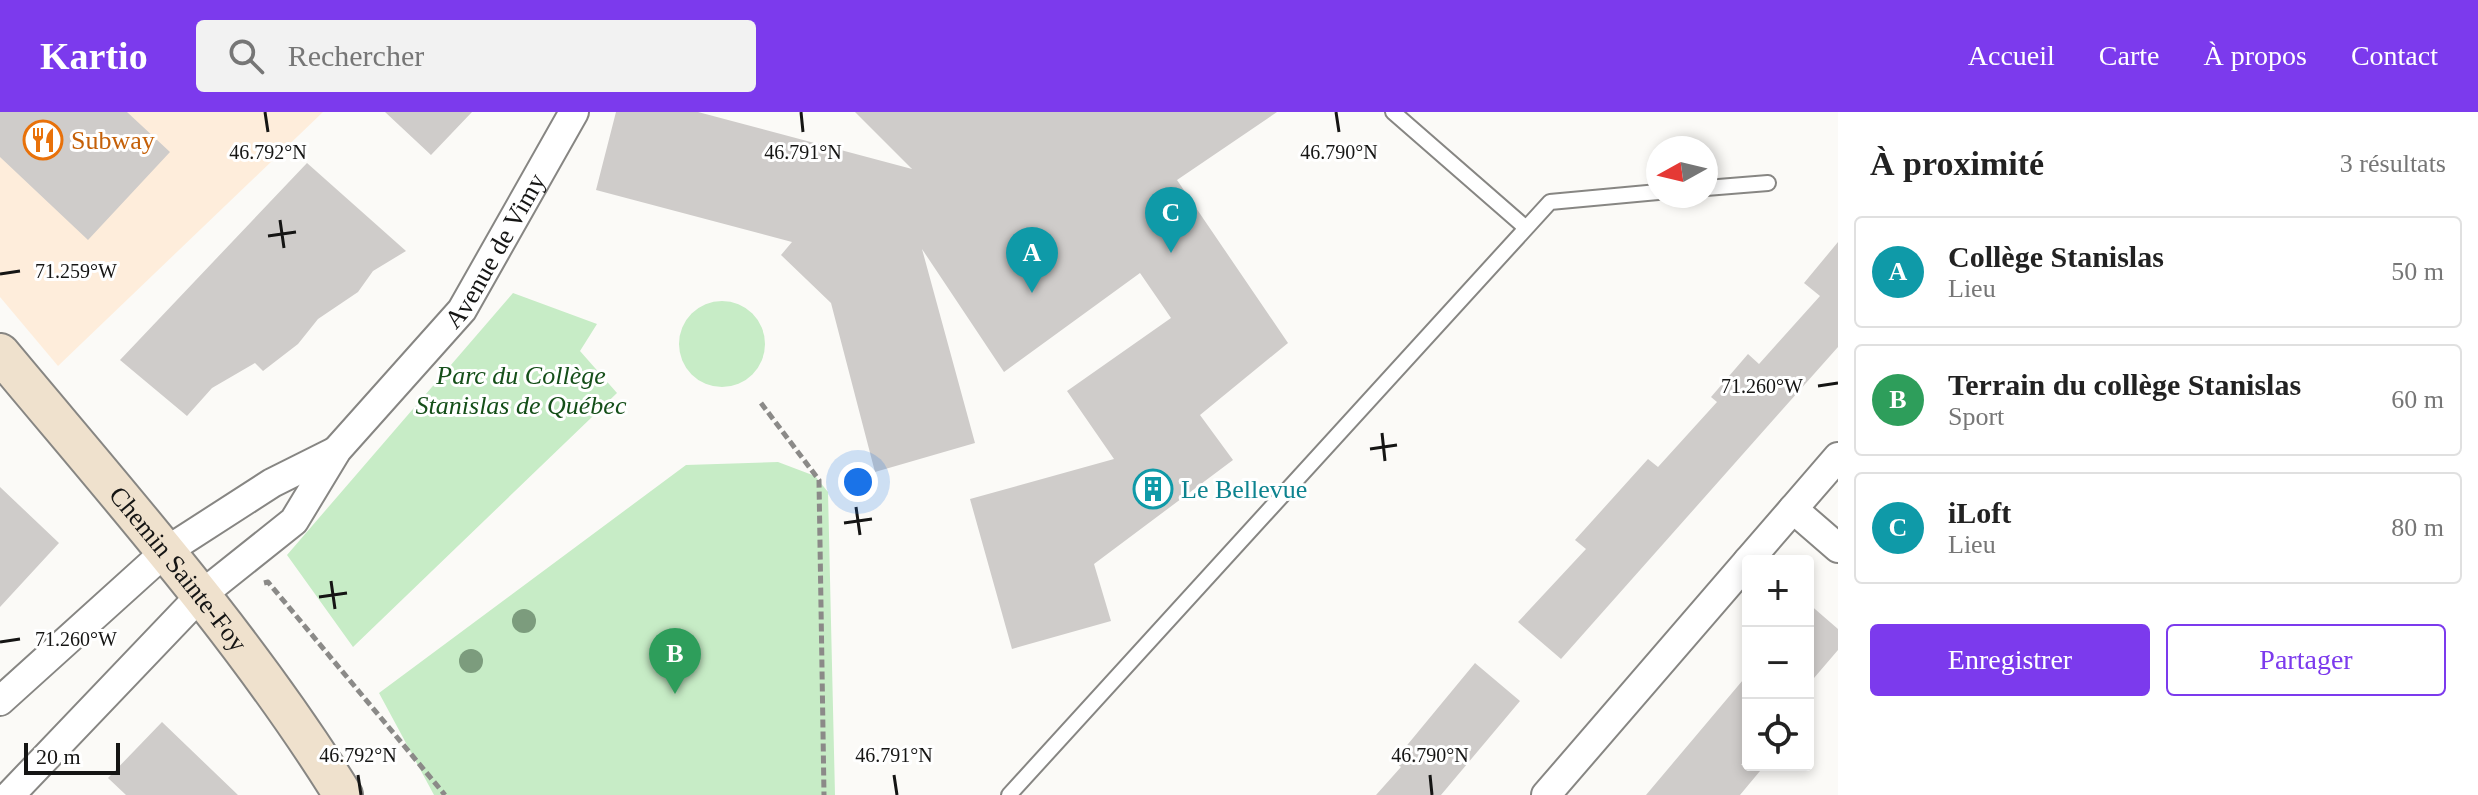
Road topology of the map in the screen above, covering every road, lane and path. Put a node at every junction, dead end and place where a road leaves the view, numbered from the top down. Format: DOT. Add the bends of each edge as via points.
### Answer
graph roads {
  1 [pos="574,112"];
  2 [pos="1393,112"];
  3 [pos="1768,183"];
  4 [pos="1718,187"];
  5 [pos="1646,193"];
  6 [pos="1526,228"];
  7 [pos="0,353"];
  8 [pos="761,403"];
  9 [pos="337,450"];
  10 [pos="1838,457"];
  11 [pos="1793,509"];
  12 [pos="1838,548"];
  13 [pos="165,552"];
  14 [pos="1753,555"];
  15 [pos="1742,568"];
  16 [pos="256,584"];
  17 [pos="200,596"];
  18 [pos="0,701"];
  19 [pos="10,795"];
  20 [pos="343,795"];
  21 [pos="445,795"];
  22 [pos="824,795"];
  23 [pos="1009,795"];
  24 [pos="1546,795"];
  1 -- 9 [label="street, Avenue de Vimy" via="462,310"];
  2 -- 6 [label="lane"];
  3 -- 4 [label="lane"];
  5 -- 6 [label="lane" via="1550,202"];
  6 -- 23 [label="lane"];
  7 -- 13 [label="main road, Chemin Sainte-Foy"];
  8 -- 22 [label="path" via="819,480"];
  9 -- 13 [label="street, Avenue de Vimy" via="272,483"];
  9 -- 17 [label="street, Avenue de Vimy" via="294,521"];
  10 -- 11 [label="street"];
  11 -- 12 [label="street"];
  11 -- 14 [label="street"];
  13 -- 17 [label="main road, Chemin Sainte-Foy"];
  13 -- 18 [label="street, Avenue de Vimy"];
  15 -- 24 [label="street"];
  16 -- 21 [label="path" via="268,582"];
  17 -- 19 [label="street, Avenue de Vimy"];
  17 -- 20 [label="main road, Chemin Sainte-Foy"];
}
